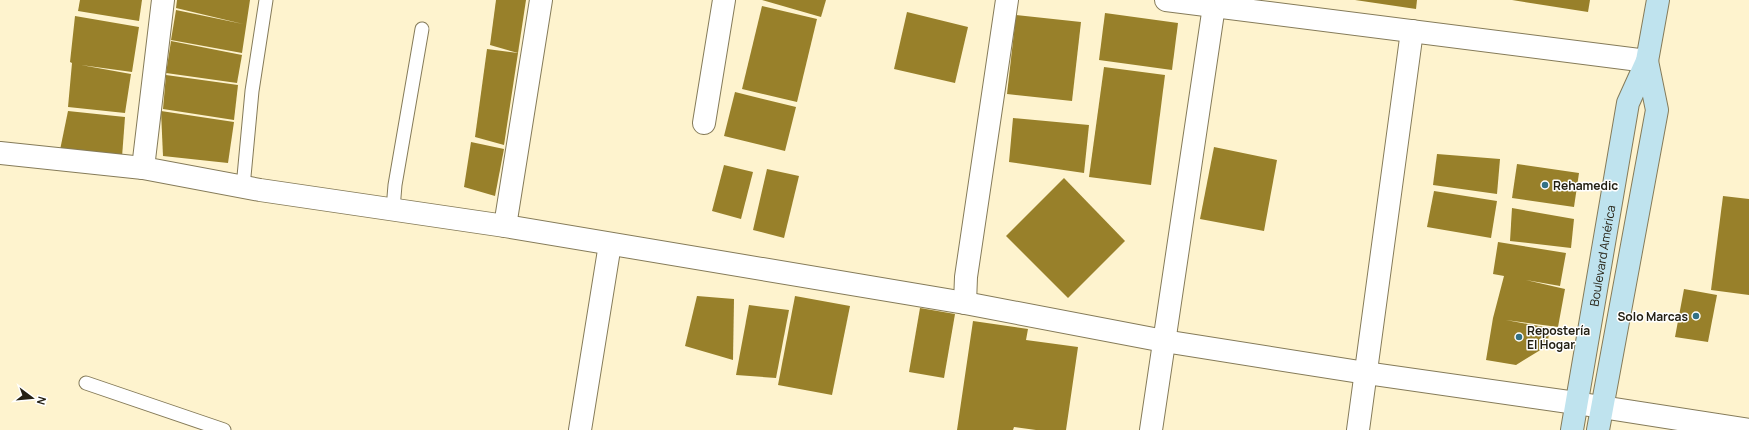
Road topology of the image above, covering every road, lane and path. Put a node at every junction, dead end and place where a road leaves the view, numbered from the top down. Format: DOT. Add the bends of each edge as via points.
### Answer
graph roads {
  1 [pos="164,0"];
  2 [pos="266,0"];
  3 [pos="541,0"];
  4 [pos="724,0"];
  5 [pos="1007,0"];
  6 [pos="1166,0"];
  7 [pos="1658,0"];
  8 [pos="1214,6"];
  9 [pos="1272,7"];
  10 [pos="422,29"];
  11 [pos="1412,31"];
  12 [pos="1647,61"];
  13 [pos="704,123"];
  14 [pos="0,153"];
  15 [pos="143,168"];
  16 [pos="243,187"];
  17 [pos="393,210"];
  18 [pos="505,226"];
  19 [pos="610,244"];
  20 [pos="965,303"];
  21 [pos="1164,341"];
  22 [pos="1366,373"];
  23 [pos="86,383"];
  24 [pos="1576,403"];
  25 [pos="1602,408"];
  26 [pos="224,430"];
  27 [pos="580,430"];
  28 [pos="1151,430"];
  29 [pos="1358,430"];
  30 [pos="1572,430"];
  31 [pos="1598,430"];
  32 [pos="1749,430"];
  1 -- 15 [label="street"];
  2 -- 16 [label="lane" via="252,91"];
  3 -- 18 [label="street"];
  4 -- 13 [label="street"];
  5 -- 20 [label="street" via="967,269"];
  6 -- 8 [label="street"];
  7 -- 12 [label="main road, Boulevard América"];
  8 -- 9 [label="street"];
  8 -- 21 [label="street"];
  9 -- 11 [label="street"];
  10 -- 17 [label="lane"];
  11 -- 12 [label="street"];
  11 -- 22 [label="street"];
  12 -- 24 [label="main road, Boulevard América" via="1628,103"];
  12 -- 25 [label="main road, Boulevard América" via="1657,110"];
  14 -- 15 [label="street"];
  15 -- 16 [label="street"];
  16 -- 17 [label="street"];
  17 -- 18 [label="street"];
  18 -- 19 [label="street"];
  19 -- 20 [label="street"];
  19 -- 27 [label="street"];
  20 -- 21 [label="street"];
  21 -- 22 [label="street"];
  21 -- 28 [label="street"];
  22 -- 24 [label="street"];
  22 -- 29 [label="street"];
  23 -- 26 [label="lane"];
  24 -- 25 [label="street"];
  24 -- 30 [label="main road, Boulevard América"];
  25 -- 31 [label="main road, Boulevard América"];
  25 -- 32 [label="street"];
}
